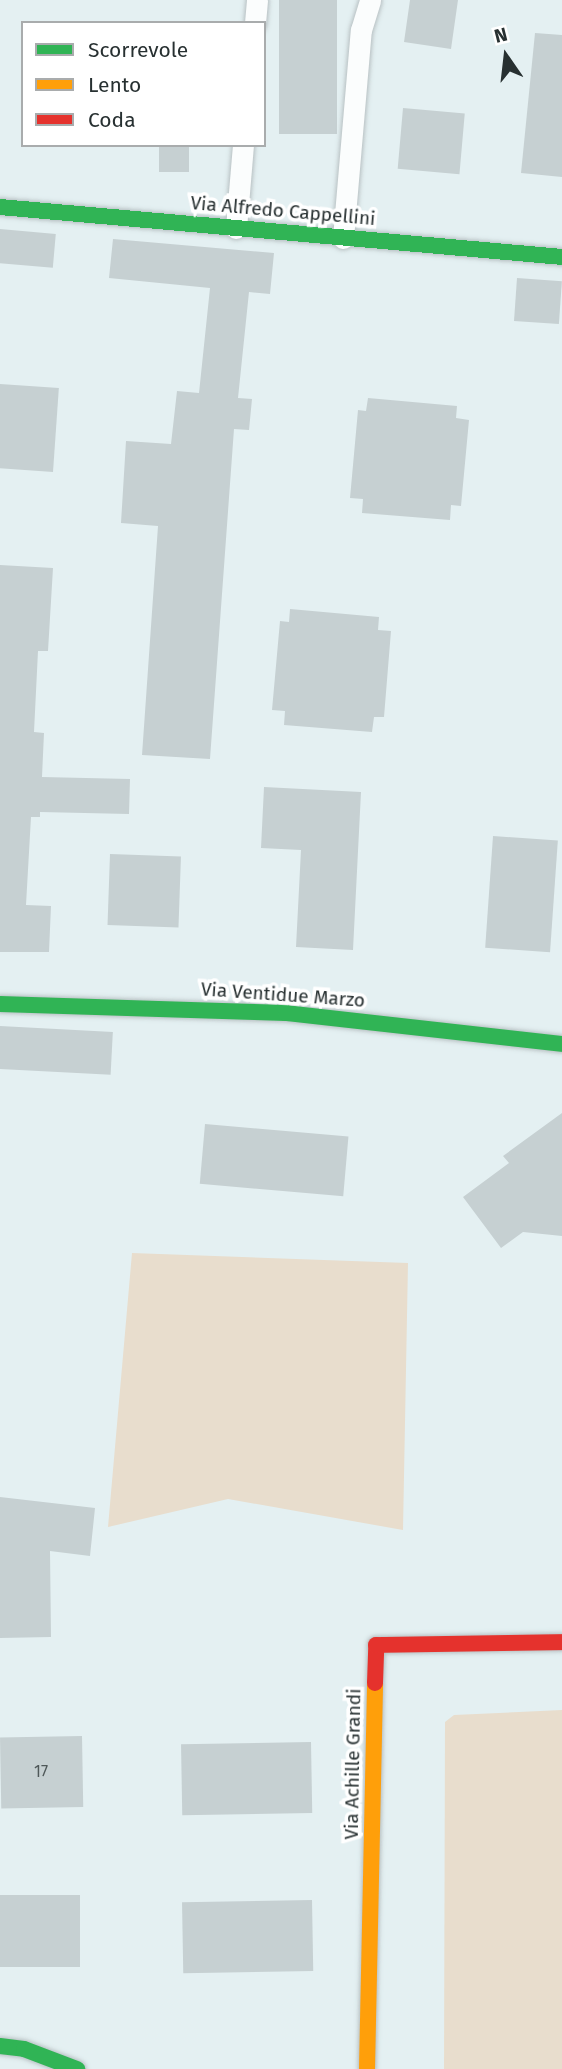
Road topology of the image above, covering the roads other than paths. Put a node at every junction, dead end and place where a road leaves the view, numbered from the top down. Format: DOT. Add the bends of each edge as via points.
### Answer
graph roads {
  1 [pos="257,0"];
  2 [pos="370,0"];
  3 [pos="255,21"];
  4 [pos="243,147"];
  5 [pos="0,207"];
  6 [pos="236,228"];
  7 [pos="343,238"];
  8 [pos="562,257"];
  9 [pos="0,1004"];
  10 [pos="562,1044"];
  11 [pos="562,1642"];
  12 [pos="0,2046"];
  13 [pos="77,2069"];
  14 [pos="367,2069"];
  1 -- 3 [label="lane"];
  2 -- 7 [label="lane" via="361,30"];
  4 -- 6 [label="lane"];
  5 -- 6 [label="street, Via Alfredo Cappellini"];
  6 -- 7 [label="street, Via Alfredo Cappellini"];
  7 -- 8 [label="street, Via Alfredo Cappellini"];
  9 -- 10 [label="street, Via Ventidue Marzo" via="286,1013"];
  11 -- 14 [label="street, Via Achille Grandi" via="376,1645"];
  12 -- 13 [label="street" via="24,2049"];
}
